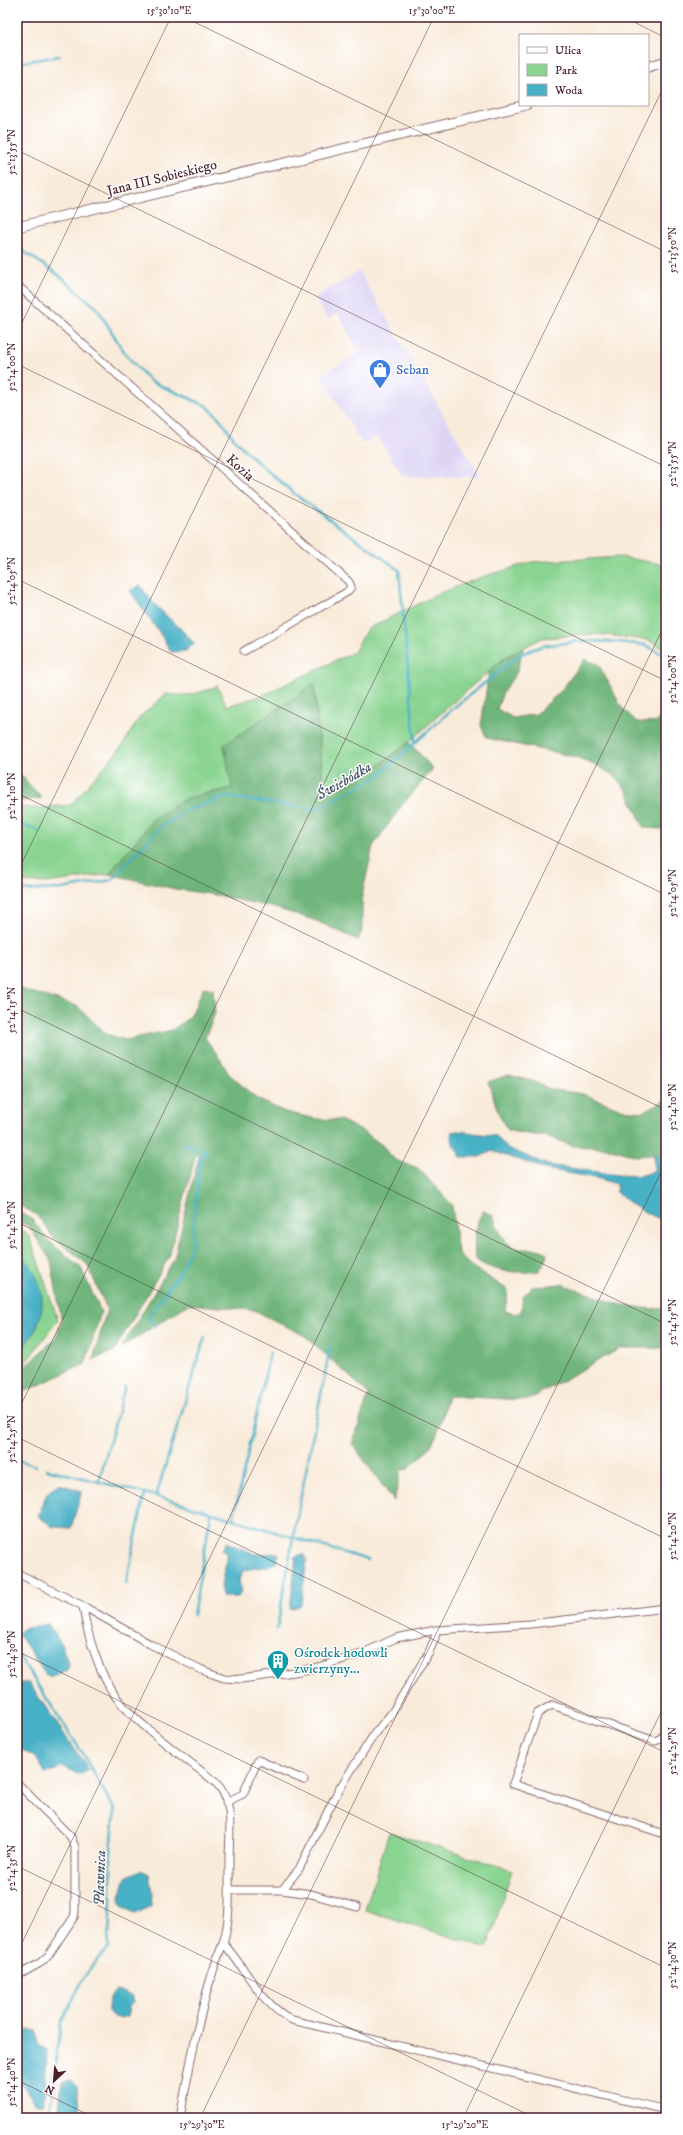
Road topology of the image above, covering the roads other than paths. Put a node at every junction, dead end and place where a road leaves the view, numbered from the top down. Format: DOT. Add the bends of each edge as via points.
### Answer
graph roads {
  1 [pos="666,61"];
  2 [pos="649,67"];
  3 [pos="522,106"];
  4 [pos="17,227"];
  5 [pos="17,285"];
  6 [pos="244,651"];
  7 [pos="17,1574"];
  8 [pos="83,1606"];
  9 [pos="666,1608"];
  10 [pos="436,1630"];
  11 [pos="666,1732"];
  12 [pos="304,1780"];
  13 [pos="17,1783"];
  14 [pos="226,1802"];
  15 [pos="661,1833"];
  16 [pos="229,1890"];
  17 [pos="282,1890"];
  18 [pos="357,1907"];
  19 [pos="222,1943"];
  20 [pos="17,1976"];
  21 [pos="666,2110"];
  22 [pos="180,2118"];
  1 -- 2 [label="street"];
  3 -- 4 [label="street, Jana III Sobieskiego"];
  5 -- 6 [label="street, Kozia" via="349,582 347,592"];
  7 -- 8 [label="street"];
  8 -- 10 [label="street" via="185,1662 224,1678 233,1679 318,1667 361,1654 396,1638"];
  8 -- 14 [label="street" via="106,1682 116,1698 215,1782 222,1790"];
  9 -- 10 [label="street" via="530,1624"];
  10 -- 17 [label="street" via="429,1652 391,1714 375,1733 338,1791 299,1869"];
  11 -- 15 [label="street" via="655,1741 552,1705 538,1713 513,1784"];
  12 -- 14 [label="street" via="258,1760 243,1794"];
  13 -- 20 [label="street" via="72,1837 75,1847 74,1917 48,1956"];
  14 -- 16 [label="street" via="230,1830"];
  16 -- 17 [label="street"];
  16 -- 19 [label="street" via="227,1923"];
  17 -- 18 [label="street" via="311,1894"];
  19 -- 21 [label="street" via="234,1955 268,2003 292,2020"];
  19 -- 22 [label="street" via="205,2000"];
}
